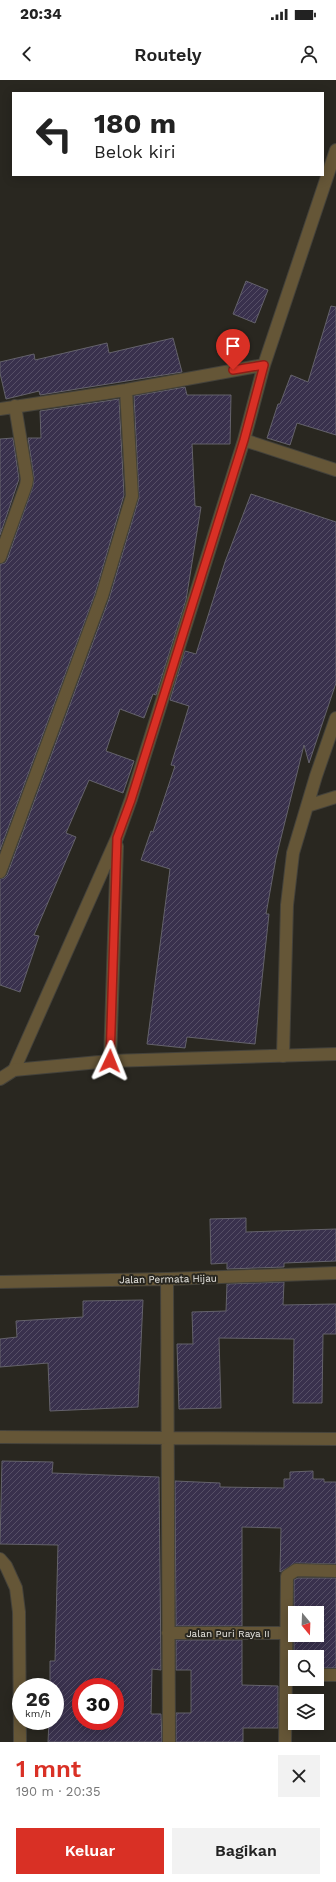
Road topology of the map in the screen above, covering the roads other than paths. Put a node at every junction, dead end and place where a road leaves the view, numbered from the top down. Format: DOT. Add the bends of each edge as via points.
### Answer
graph roads {
  1 [pos="336,150"];
  2 [pos="264,365"];
  3 [pos="126,390"];
  4 [pos="15,406"];
  5 [pos="0,408"];
  6 [pos="244,440"];
  7 [pos="336,470"];
  8 [pos="0,557"];
  9 [pos="336,718"];
  10 [pos="336,797"];
  11 [pos="307,806"];
  12 [pos="117,838"];
  13 [pos="0,872"];
  14 [pos="336,1054"];
  15 [pos="283,1056"];
  16 [pos="110,1061"];
  17 [pos="14,1070"];
  18 [pos="0,1077"];
  19 [pos="336,1273"];
  20 [pos="167,1279"];
  21 [pos="0,1282"];
  22 [pos="0,1437"];
  23 [pos="168,1438"];
  24 [pos="336,1439"];
  25 [pos="0,1559"];
  26 [pos="336,1571"];
  27 [pos="168,1633"];
  28 [pos="287,1633"];
  29 [pos="289,1650"];
  30 [pos="324,1675"];
  31 [pos="336,1675"];
  32 [pos="290,1686"];
  33 [pos="20,1742"];
  34 [pos="169,1742"];
  35 [pos="285,1742"];
  1 -- 2 [label="street"];
  2 -- 3 [label="street"];
  2 -- 6 [label="street"];
  3 -- 4 [label="street"];
  3 -- 13 [label="street" via="132,496 102,596"];
  4 -- 5 [label="street"];
  4 -- 8 [label="street" via="26,485"];
  6 -- 7 [label="street"];
  6 -- 12 [label="street"];
  9 -- 11 [label="street"];
  10 -- 11 [label="street"];
  11 -- 15 [label="street" via="293,854 287,905"];
  12 -- 16 [label="street"];
  12 -- 17 [label="street"];
  14 -- 15 [label="street"];
  15 -- 16 [label="street"];
  16 -- 17 [label="street"];
  17 -- 18 [label="street"];
  19 -- 20 [label="street, Jalan Permata Hijau"];
  20 -- 21 [label="street, Jalan Permata Hijau"];
  20 -- 23 [label="street"];
  22 -- 23 [label="street"];
  23 -- 24 [label="street"];
  23 -- 27 [label="street"];
  25 -- 33 [label="street" via="16,1588 19,1612"];
  26 -- 28 [label="street" via="296,1570 287,1576"];
  27 -- 28 [label="street, Jalan Puri Raya II"];
  27 -- 34 [label="street"];
  28 -- 29 [label="street"];
  30 -- 31 [label="street"];
  32 -- 35 [label="street"];
}
